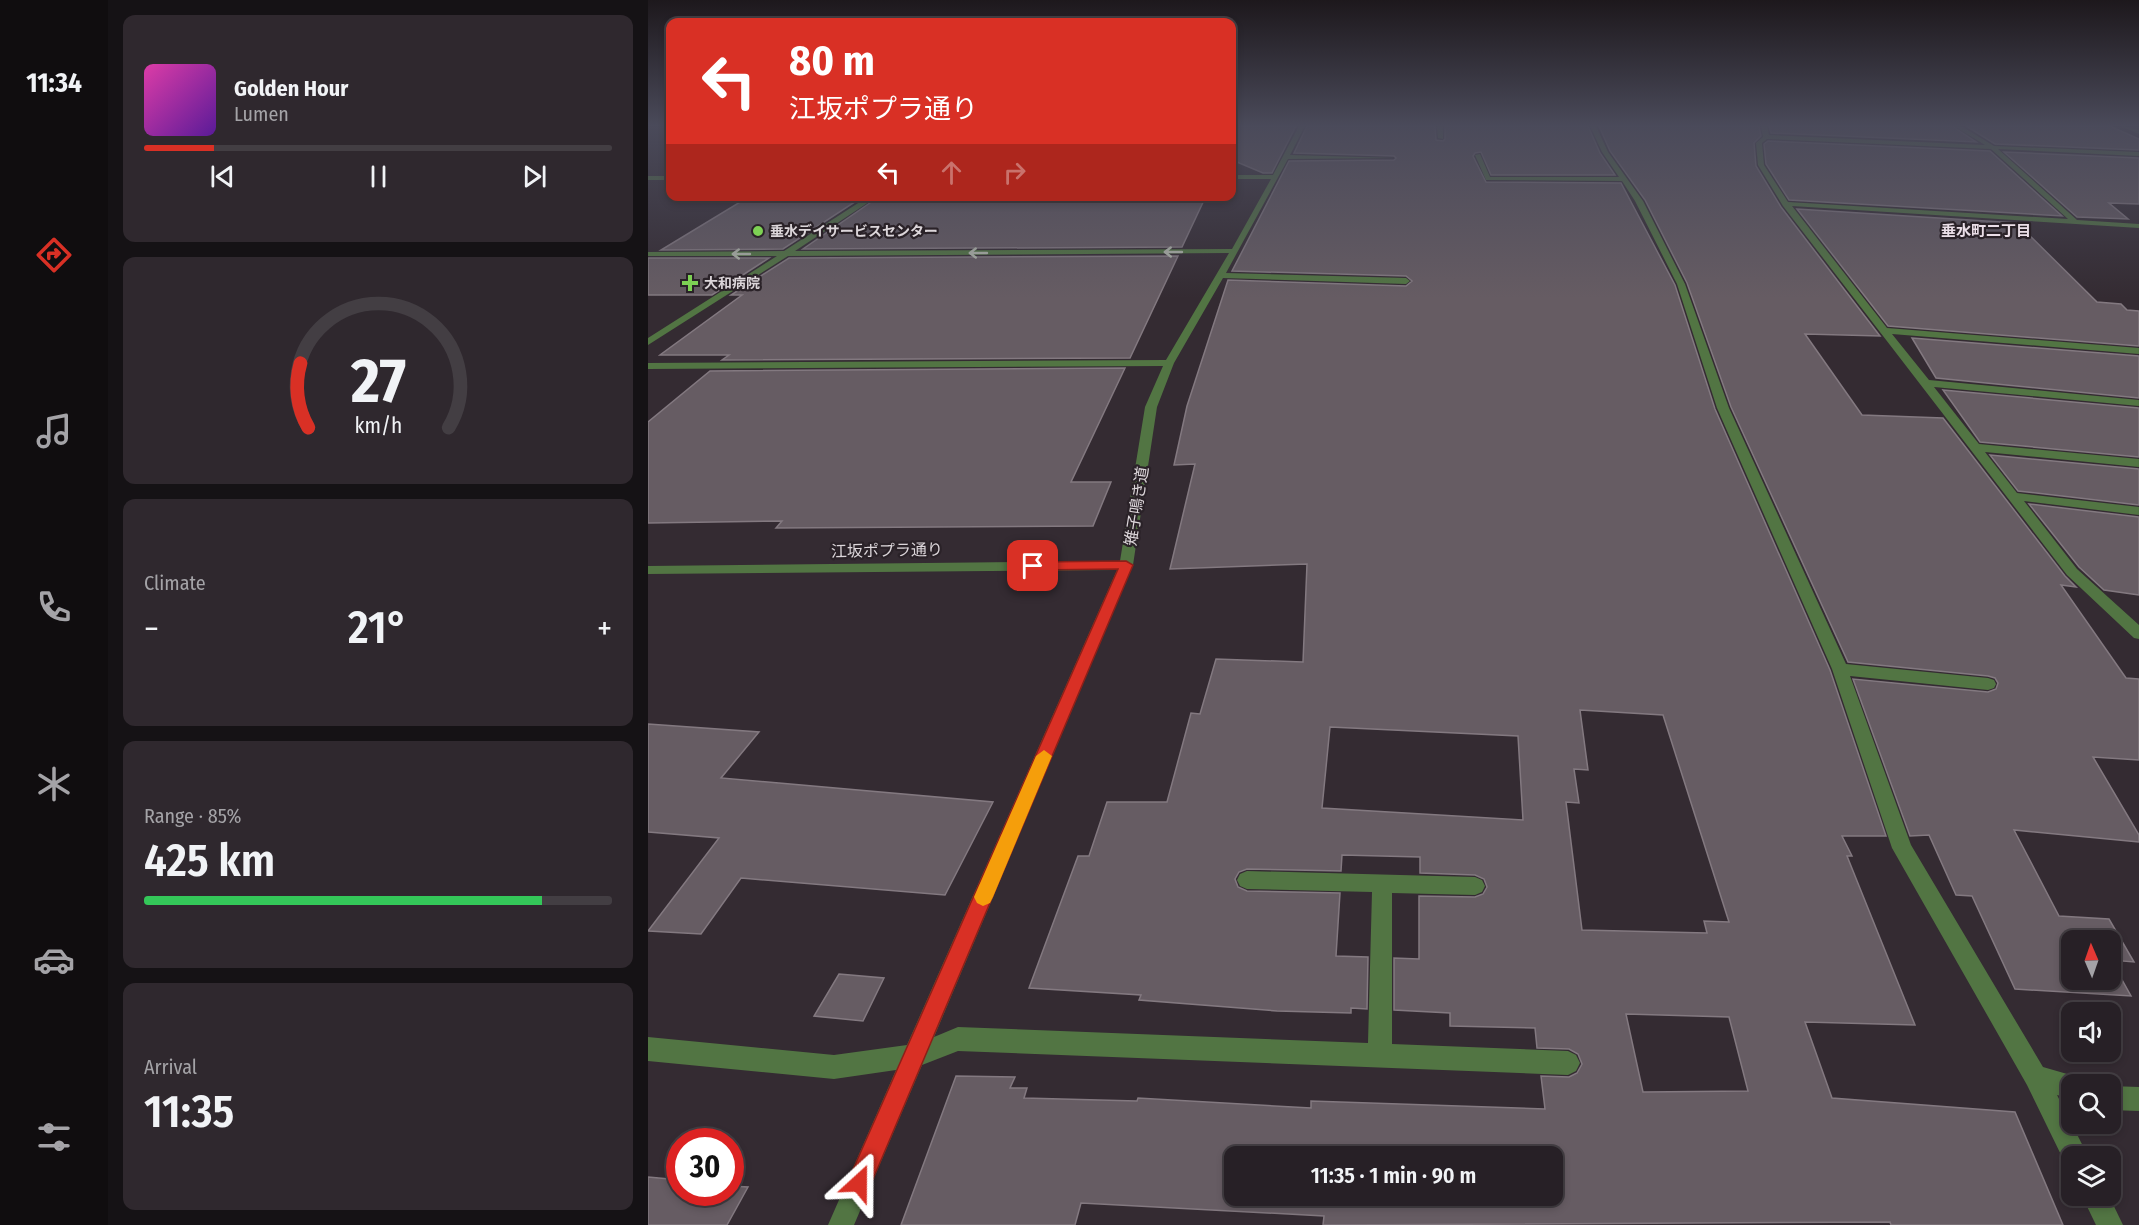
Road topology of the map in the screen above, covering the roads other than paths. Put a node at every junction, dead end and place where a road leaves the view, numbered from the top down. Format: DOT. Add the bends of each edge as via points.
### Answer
graph roads {
  1 [pos="1272,183"];
  2 [pos="1627,183"];
  3 [pos="1773,183"];
  4 [pos="2032,183"];
  5 [pos="867,201"];
  6 [pos="1786,204"];
  7 [pos="2075,222"];
  8 [pos="2139,226"];
  9 [pos="1232,251"];
  10 [pos="648,254"];
  11 [pos="786,254"];
  12 [pos="1219,275"];
  13 [pos="1406,281"];
  14 [pos="1882,330"];
  15 [pos="648,342"];
  16 [pos="2139,351"];
  17 [pos="1169,363"];
  18 [pos="648,366"];
  19 [pos="1923,383"];
  20 [pos="2139,403"];
  21 [pos="1973,447"];
  22 [pos="2139,463"];
  23 [pos="2012,496"];
  24 [pos="2139,511"];
  25 [pos="1126,565"];
  26 [pos="648,570"];
  27 [pos="2139,634"];
  28 [pos="1840,669"];
  29 [pos="1988,684"];
  30 [pos="1247,880"];
  31 [pos="1382,883"];
  32 [pos="1475,886"];
  33 [pos="648,1049"];
  34 [pos="1380,1055"];
  35 [pos="915,1056"];
  36 [pos="1568,1063"];
  37 [pos="2035,1077"];
  38 [pos="2061,1084"];
  39 [pos="2121,1099"];
  40 [pos="2139,1100"];
  41 [pos="2070,1146"];
  42 [pos="2100,1206"];
  43 [pos="841,1225"];
  44 [pos="2110,1225"];
  1 -- 9 [label="street, 雉子鳴き道"];
  2 -- 28 [label="street" via="1680,284 1723,408"];
  3 -- 6 [label="street"];
  4 -- 7 [label="street"];
  5 -- 11 [label="street"];
  6 -- 7 [label="street"];
  6 -- 14 [label="street"];
  7 -- 8 [label="street"];
  9 -- 11 [label="street, one-way"];
  9 -- 12 [label="street, 雉子鳴き道"];
  11 -- 10 [label="street, one-way"];
  11 -- 15 [label="street"];
  12 -- 13 [label="street"];
  12 -- 17 [label="street, 雉子鳴き道"];
  14 -- 16 [label="street"];
  14 -- 19 [label="street"];
  17 -- 18 [label="street"];
  17 -- 25 [label="street, 雉子鳴き道" via="1151,407"];
  19 -- 20 [label="street"];
  19 -- 21 [label="street"];
  21 -- 22 [label="street"];
  21 -- 23 [label="street"];
  23 -- 24 [label="street"];
  23 -- 27 [label="street" via="2072,572"];
  25 -- 26 [label="street, 江坂ポプラ通り"];
  25 -- 35 [label="street, 雉子鳴き道"];
  28 -- 29 [label="street"];
  28 -- 37 [label="street" via="1902,848"];
  30 -- 31 [label="street"];
  31 -- 32 [label="street"];
  31 -- 34 [label="street"];
  33 -- 35 [label="street" via="834,1067"];
  34 -- 35 [label="street" via="958,1039"];
  34 -- 36 [label="street"];
  35 -- 43 [label="street, 雉子鳴き道"];
  37 -- 38 [label="street"];
  37 -- 41 [label="street"];
  39 -- 40 [label="street"];
  42 -- 44 [label="street"];
}
